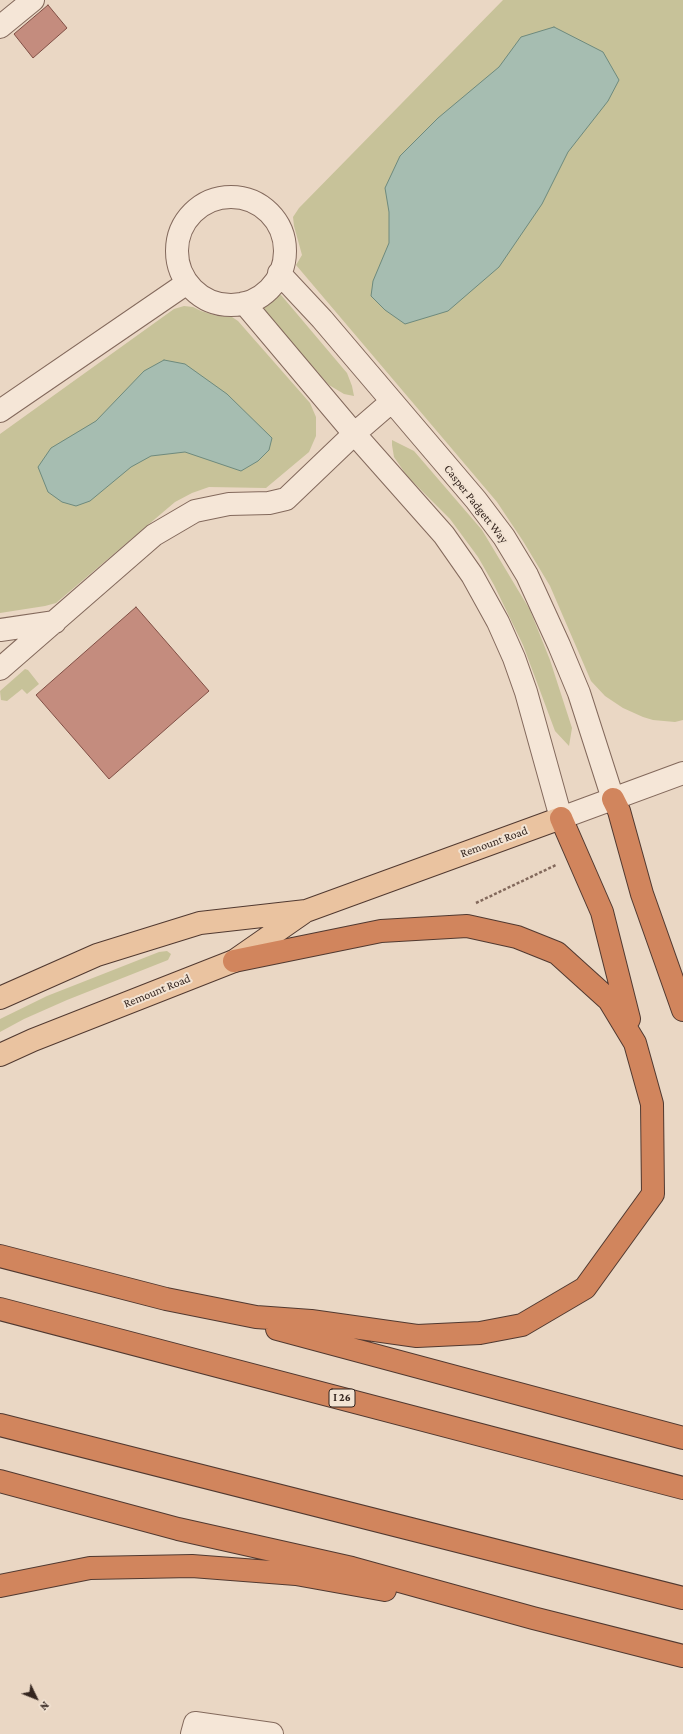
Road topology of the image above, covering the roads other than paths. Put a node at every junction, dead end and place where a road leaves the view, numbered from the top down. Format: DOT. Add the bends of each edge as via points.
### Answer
graph roads {
  1 [pos="32,0"];
  2 [pos="0,27"];
  3 [pos="279,273"];
  4 [pos="187,283"];
  5 [pos="244,303"];
  6 [pos="391,402"];
  7 [pos="0,411"];
  8 [pos="354,434"];
  9 [pos="55,622"];
  10 [pos="0,630"];
  11 [pos="0,668"];
  12 [pos="683,773"];
  13 [pos="614,799"];
  14 [pos="561,818"];
  15 [pos="306,911"];
  16 [pos="234,961"];
  17 [pos="0,998"];
  18 [pos="683,1010"];
  19 [pos="635,1043"];
  20 [pos="0,1056"];
  21 [pos="0,1256"];
  22 [pos="166,1299"];
  23 [pos="0,1309"];
  24 [pos="0,1425"];
  25 [pos="683,1438"];
  26 [pos="0,1481"];
  27 [pos="683,1488"];
  28 [pos="0,1586"];
  29 [pos="683,1598"];
  30 [pos="533,1618"];
  31 [pos="683,1656"];
  32 [pos="192,1734"];
  33 [pos="272,1734"];
  1 -- 2 [label="street"];
  3 -- 4 [label="street" via="285,255 284,241 280,228 272,216 250,200 237,197 223,198 210,201 198,208 182,229 177,255 180,270"];
  3 -- 5 [label="street" via="266,291 254,300"];
  3 -- 6 [label="street, Casper Padgett Way" via="322,319"];
  4 -- 5 [label="street" via="197,294 210,301 225,305"];
  4 -- 7 [label="street"];
  5 -- 8 [label="street"];
  6 -- 8 [label="street"];
  6 -- 13 [label="street, Casper Padgett Way" via="476,500 504,537 527,574 579,693"];
  8 -- 9 [label="street" via="286,499 270,503 229,504 194,511 154,535"];
  8 -- 14 [label="street" via="444,535 472,575 498,622 526,692"];
  9 -- 10 [label="street"];
  9 -- 11 [label="street"];
  12 -- 13 [label="street, Remount Road"];
  13 -- 14 [label="street, Remount Road"];
  13 -- 18 [label="highway" via="642,894"];
  14 -- 15 [label="main road, Remount Road"];
  14 -- 19 [label="highway" via="602,912"];
  15 -- 16 [label="main road, Remount Road"];
  15 -- 17 [label="main road, Remount Road" via="200,923 97,955"];
  16 -- 19 [label="highway" via="382,931 467,926 518,937 557,954 609,1000"];
  16 -- 20 [label="main road, Remount Road" via="33,1040"];
  19 -- 22 [label="highway" via="652,1104 653,1194 585,1288 522,1325 480,1333 417,1336 310,1321 256,1317"];
  21 -- 22 [label="highway"];
  22 -- 25 [label="highway"];
  23 -- 27 [label="highway, I 26"];
  24 -- 29 [label="highway"];
  26 -- 30 [label="highway" via="178,1529 352,1568"];
  28 -- 30 [label="highway" via="90,1568 192,1566 296,1574"];
  30 -- 31 [label="highway"];
  32 -- 33 [label="street" via="195,1723"];
}
